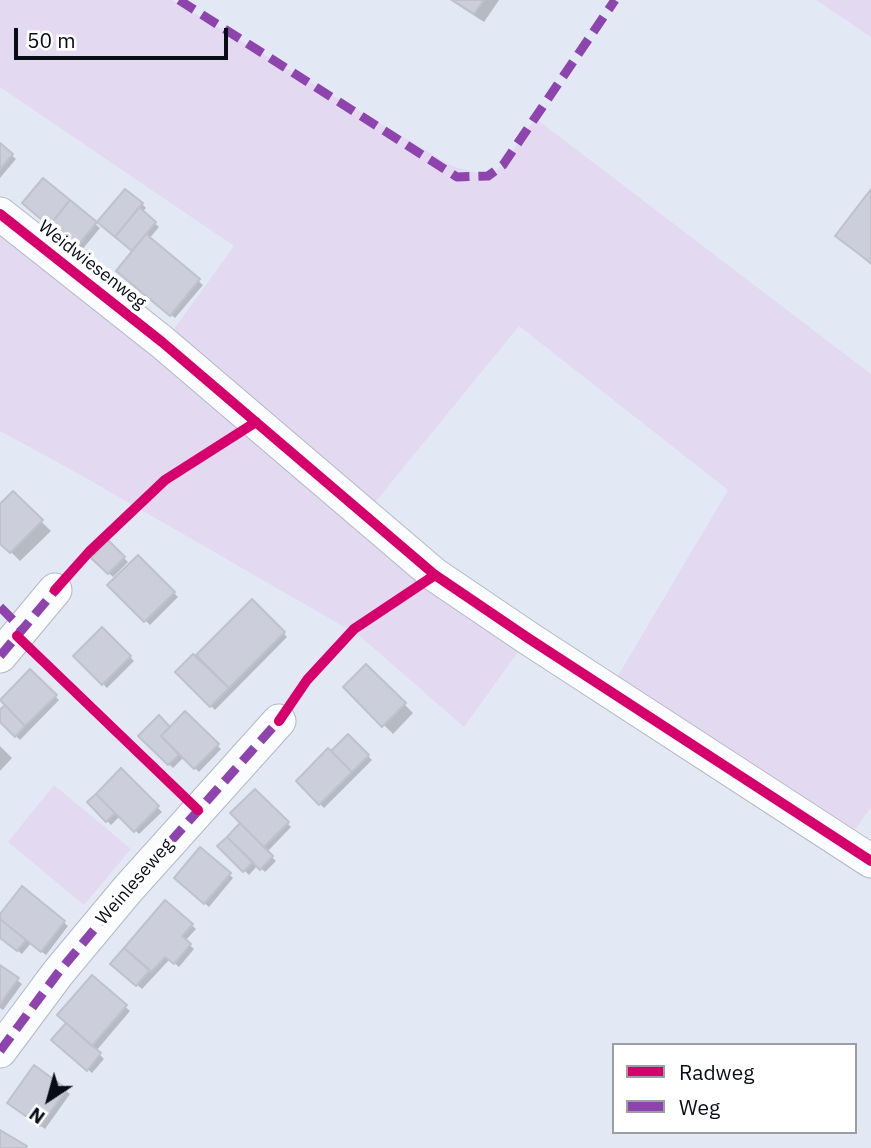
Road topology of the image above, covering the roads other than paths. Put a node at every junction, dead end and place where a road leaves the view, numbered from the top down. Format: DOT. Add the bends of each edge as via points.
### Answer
graph roads {
  1 [pos="0,214"];
  2 [pos="55,590"];
  3 [pos="0,656"];
  4 [pos="279,721"];
  5 [pos="871,861"];
  6 [pos="0,1051"];
  1 -- 5 [label="street, Weidwiesenweg" via="162,342 436,575"];
  2 -- 3 [label="street"];
  4 -- 6 [label="street, Weinleseweg" via="128,889"];
}
